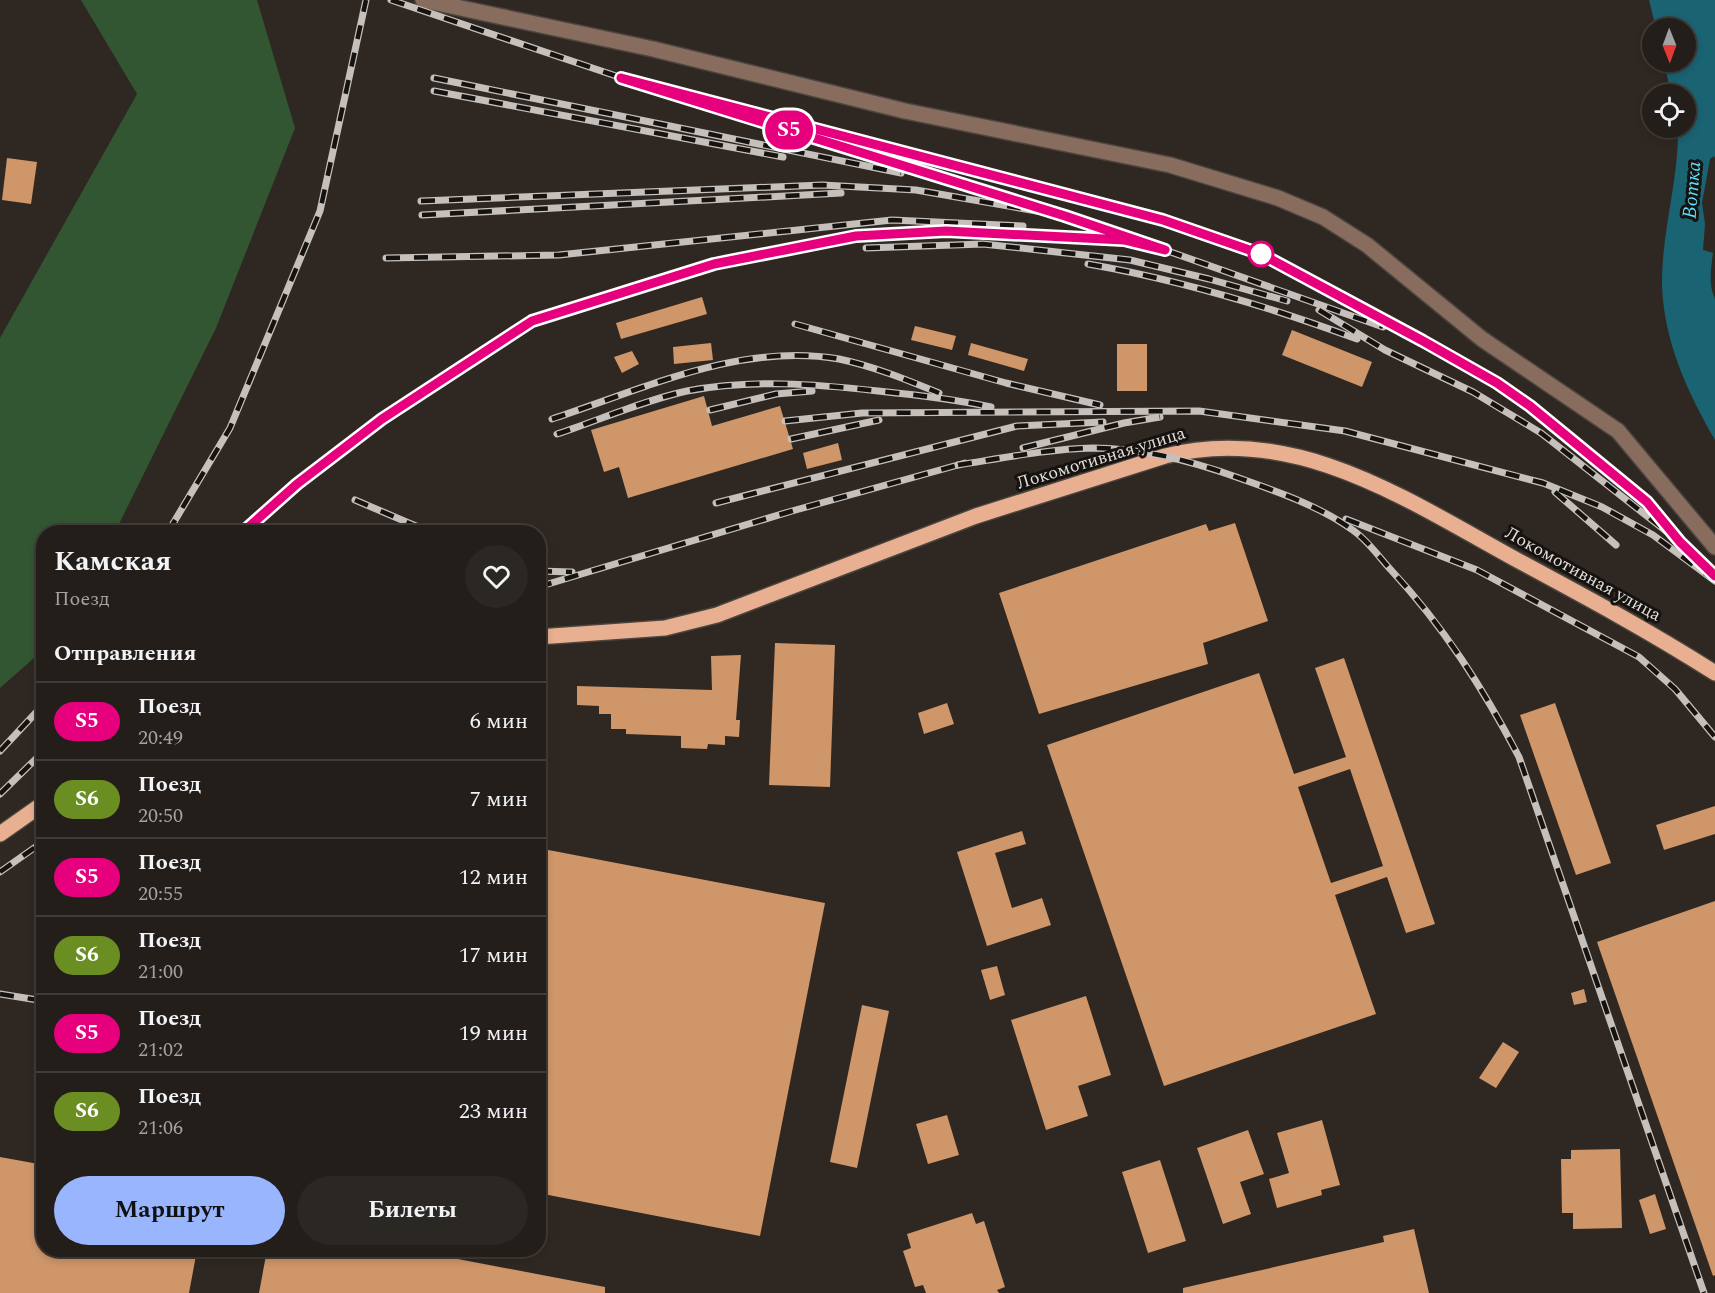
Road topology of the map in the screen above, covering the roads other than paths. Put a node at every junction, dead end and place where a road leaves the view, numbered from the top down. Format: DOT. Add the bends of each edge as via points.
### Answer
graph roads {
  1 [pos="423,0"];
  2 [pos="1715,547"];
  3 [pos="546,636"];
  4 [pos="1715,673"];
  5 [pos="36,809"];
  6 [pos="0,834"];
  1 -- 2 [label="street" via="653,49 905,111 1170,165 1278,198 1323,217 1367,245 1482,339 1618,431"];
  3 -- 4 [label="main road, Локомотивная улица" via="665,628 717,615 976,516 1165,456 1224,446 1323,463 1384,488"];
  5 -- 6 [label="main road"];
}
